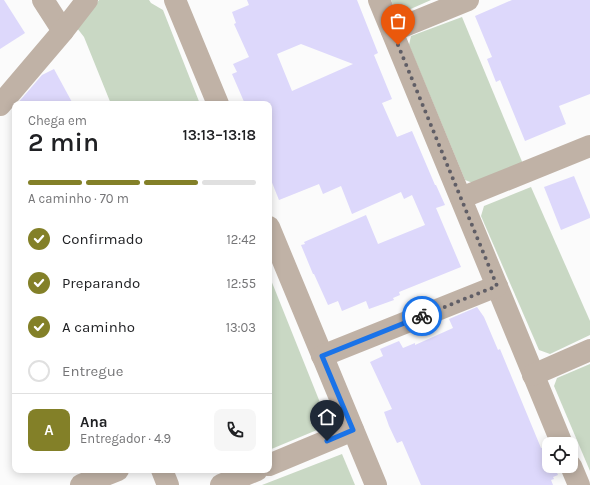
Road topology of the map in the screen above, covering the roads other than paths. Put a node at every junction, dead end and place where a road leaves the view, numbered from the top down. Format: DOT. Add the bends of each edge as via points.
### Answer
graph roads {
  1 [pos="43,0"];
  2 [pos="87,0"];
  3 [pos="176,0"];
  4 [pos="379,0"];
  5 [pos="468,0"];
  6 [pos="63,30"];
  7 [pos="392,32"];
  8 [pos="217,101"];
  9 [pos="0,105"];
  10 [pos="590,146"];
  11 [pos="461,198"];
  12 [pos="272,234"];
  13 [pos="497,286"];
  14 [pos="590,350"];
  15 [pos="322,356"];
  16 [pos="533,375"];
  17 [pos="353,430"];
  18 [pos="559,437"];
  19 [pos="272,464"];
  20 [pos="111,473"];
  21 [pos="163,473"];
  22 [pos="249,473"];
  23 [pos="574,473"];
  24 [pos="81,485"];
  25 [pos="168,485"];
  26 [pos="221,485"];
  27 [pos="376,485"];
  28 [pos="579,485"];
  1 -- 6 [label="street"];
  2 -- 6 [label="street"];
  3 -- 8 [label="street"];
  4 -- 7 [label="street"];
  5 -- 7 [label="street"];
  6 -- 9 [label="street"];
  7 -- 11 [label="street"];
  10 -- 11 [label="street"];
  11 -- 13 [label="street"];
  12 -- 15 [label="street"];
  13 -- 15 [label="street"];
  13 -- 16 [label="street"];
  14 -- 16 [label="street"];
  15 -- 17 [label="street"];
  16 -- 18 [label="street"];
  17 -- 19 [label="street"];
  17 -- 27 [label="street"];
  20 -- 24 [label="street"];
  21 -- 25 [label="street"];
  22 -- 26 [label="street"];
  23 -- 28 [label="street"];
}
